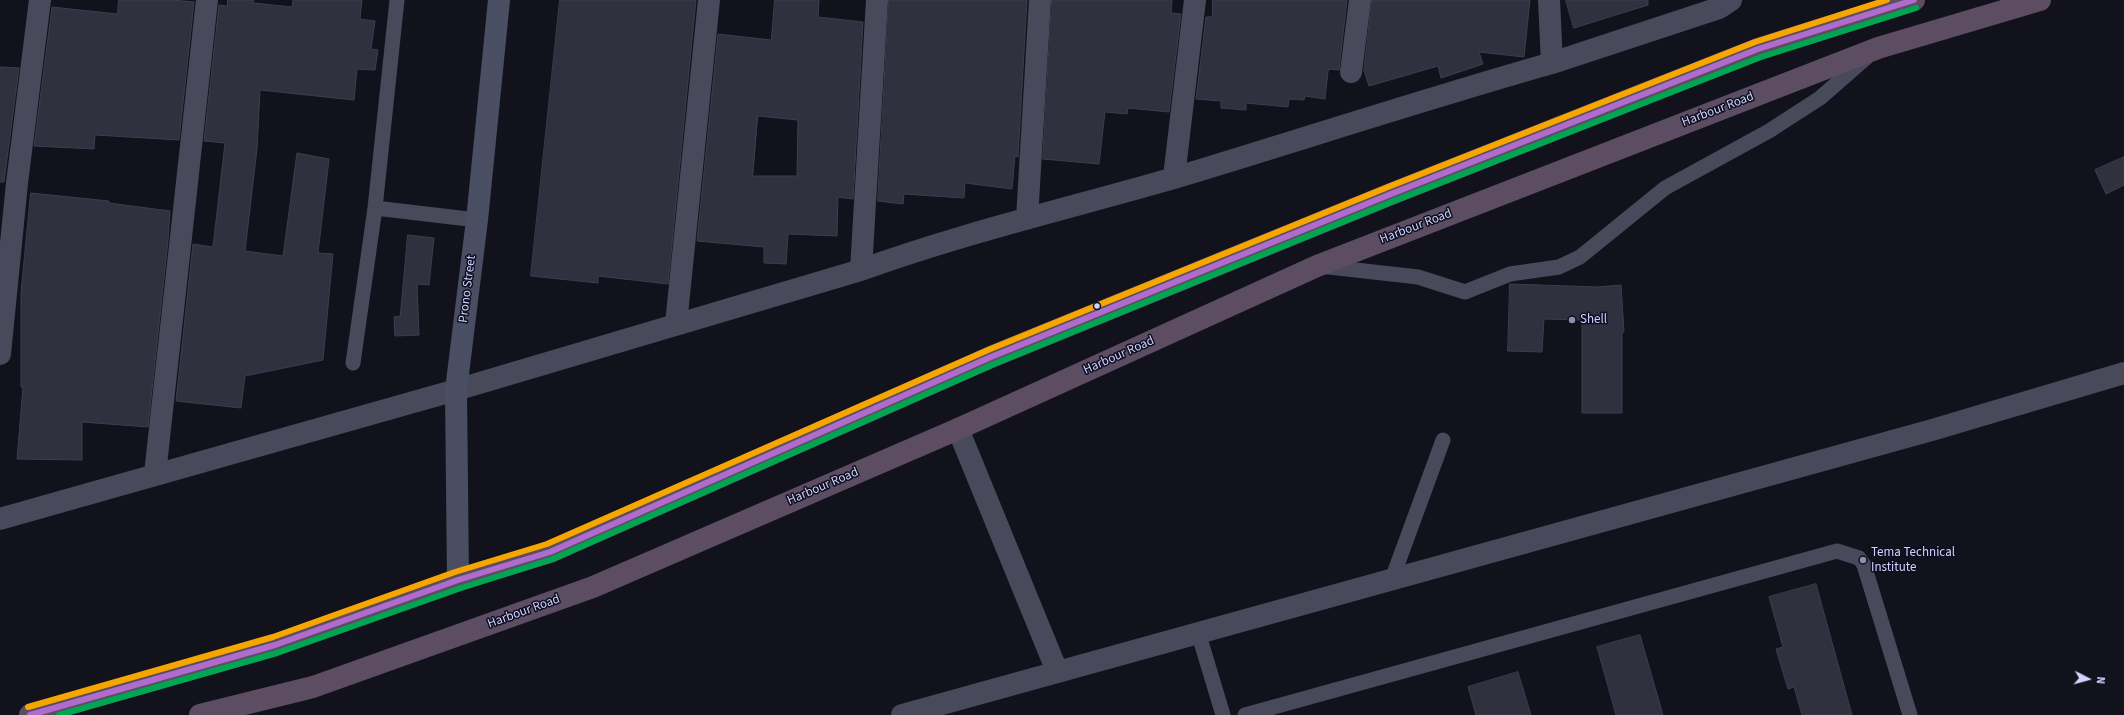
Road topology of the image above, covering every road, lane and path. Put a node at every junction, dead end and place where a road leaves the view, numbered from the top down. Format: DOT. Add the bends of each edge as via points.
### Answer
graph roads {
  1 [pos="40,0"];
  2 [pos="207,0"];
  3 [pos="397,0"];
  4 [pos="499,0"];
  5 [pos="709,0"];
  6 [pos="877,0"];
  7 [pos="1040,0"];
  8 [pos="1195,0"];
  9 [pos="1360,0"];
  10 [pos="1549,0"];
  11 [pos="1731,0"];
  12 [pos="1914,0"];
  13 [pos="2040,0"];
  14 [pos="1878,48"];
  15 [pos="1552,63"];
  16 [pos="1351,72"];
  17 [pos="1174,177"];
  18 [pos="9,182"];
  19 [pos="375,208"];
  20 [pos="1027,219"];
  21 [pos="477,220"];
  22 [pos="1317,266"];
  23 [pos="861,270"];
  24 [pos="676,324"];
  25 [pos="0,354"];
  26 [pos="353,363"];
  27 [pos="2124,373"];
  28 [pos="456,390"];
  29 [pos="958,429"];
  30 [pos="1443,440"];
  31 [pos="155,474"];
  32 [pos="0,519"];
  33 [pos="1392,579"];
  34 [pos="458,580"];
  35 [pos="1198,632"];
  36 [pos="1057,671"];
  37 [pos="30,715"];
  38 [pos="200,715"];
  39 [pos="902,715"];
  40 [pos="1223,715"];
  41 [pos="1245,715"];
  42 [pos="1910,715"];
  1 -- 18 [label="street"];
  2 -- 31 [label="street"];
  3 -- 19 [label="lane"];
  4 -- 21 [label="street, Prono Street"];
  5 -- 24 [label="street"];
  6 -- 23 [label="street"];
  7 -- 20 [label="street"];
  8 -- 17 [label="street"];
  9 -- 16 [label="street"];
  10 -- 15 [label="street"];
  11 -- 15 [label="street" via="1720,8"];
  12 -- 34 [label="highway" via="1758,49 1391,194 991,357 550,552"];
  13 -- 14 [label="highway, Harbour Road"];
  14 -- 22 [label="highway, Harbour Road"];
  14 -- 22 [label="lane" via="1820,98 1769,131 1665,188 1580,257 1559,267 1510,274 1465,292 1418,277"];
  15 -- 17 [label="street"];
  17 -- 20 [label="street"];
  18 -- 25 [label="street"];
  19 -- 21 [label="lane"];
  19 -- 26 [label="lane"];
  20 -- 23 [label="street"];
  21 -- 28 [label="street, Prono Street"];
  22 -- 29 [label="highway, Harbour Road"];
  23 -- 24 [label="street"];
  24 -- 28 [label="street"];
  27 -- 33 [label="street" via="1932,430"];
  28 -- 31 [label="street"];
  28 -- 34 [label="street, Prono Street"];
  29 -- 36 [label="street"];
  29 -- 38 [label="highway, Harbour Road" via="593,587 313,687"];
  30 -- 33 [label="lane"];
  31 -- 32 [label="street"];
  33 -- 35 [label="street"];
  34 -- 37 [label="highway" via="275,645"];
  35 -- 36 [label="street"];
  35 -- 40 [label="lane"];
  36 -- 39 [label="street"];
  41 -- 42 [label="lane" via="1837,551 1859,558 1864,565"];
}
